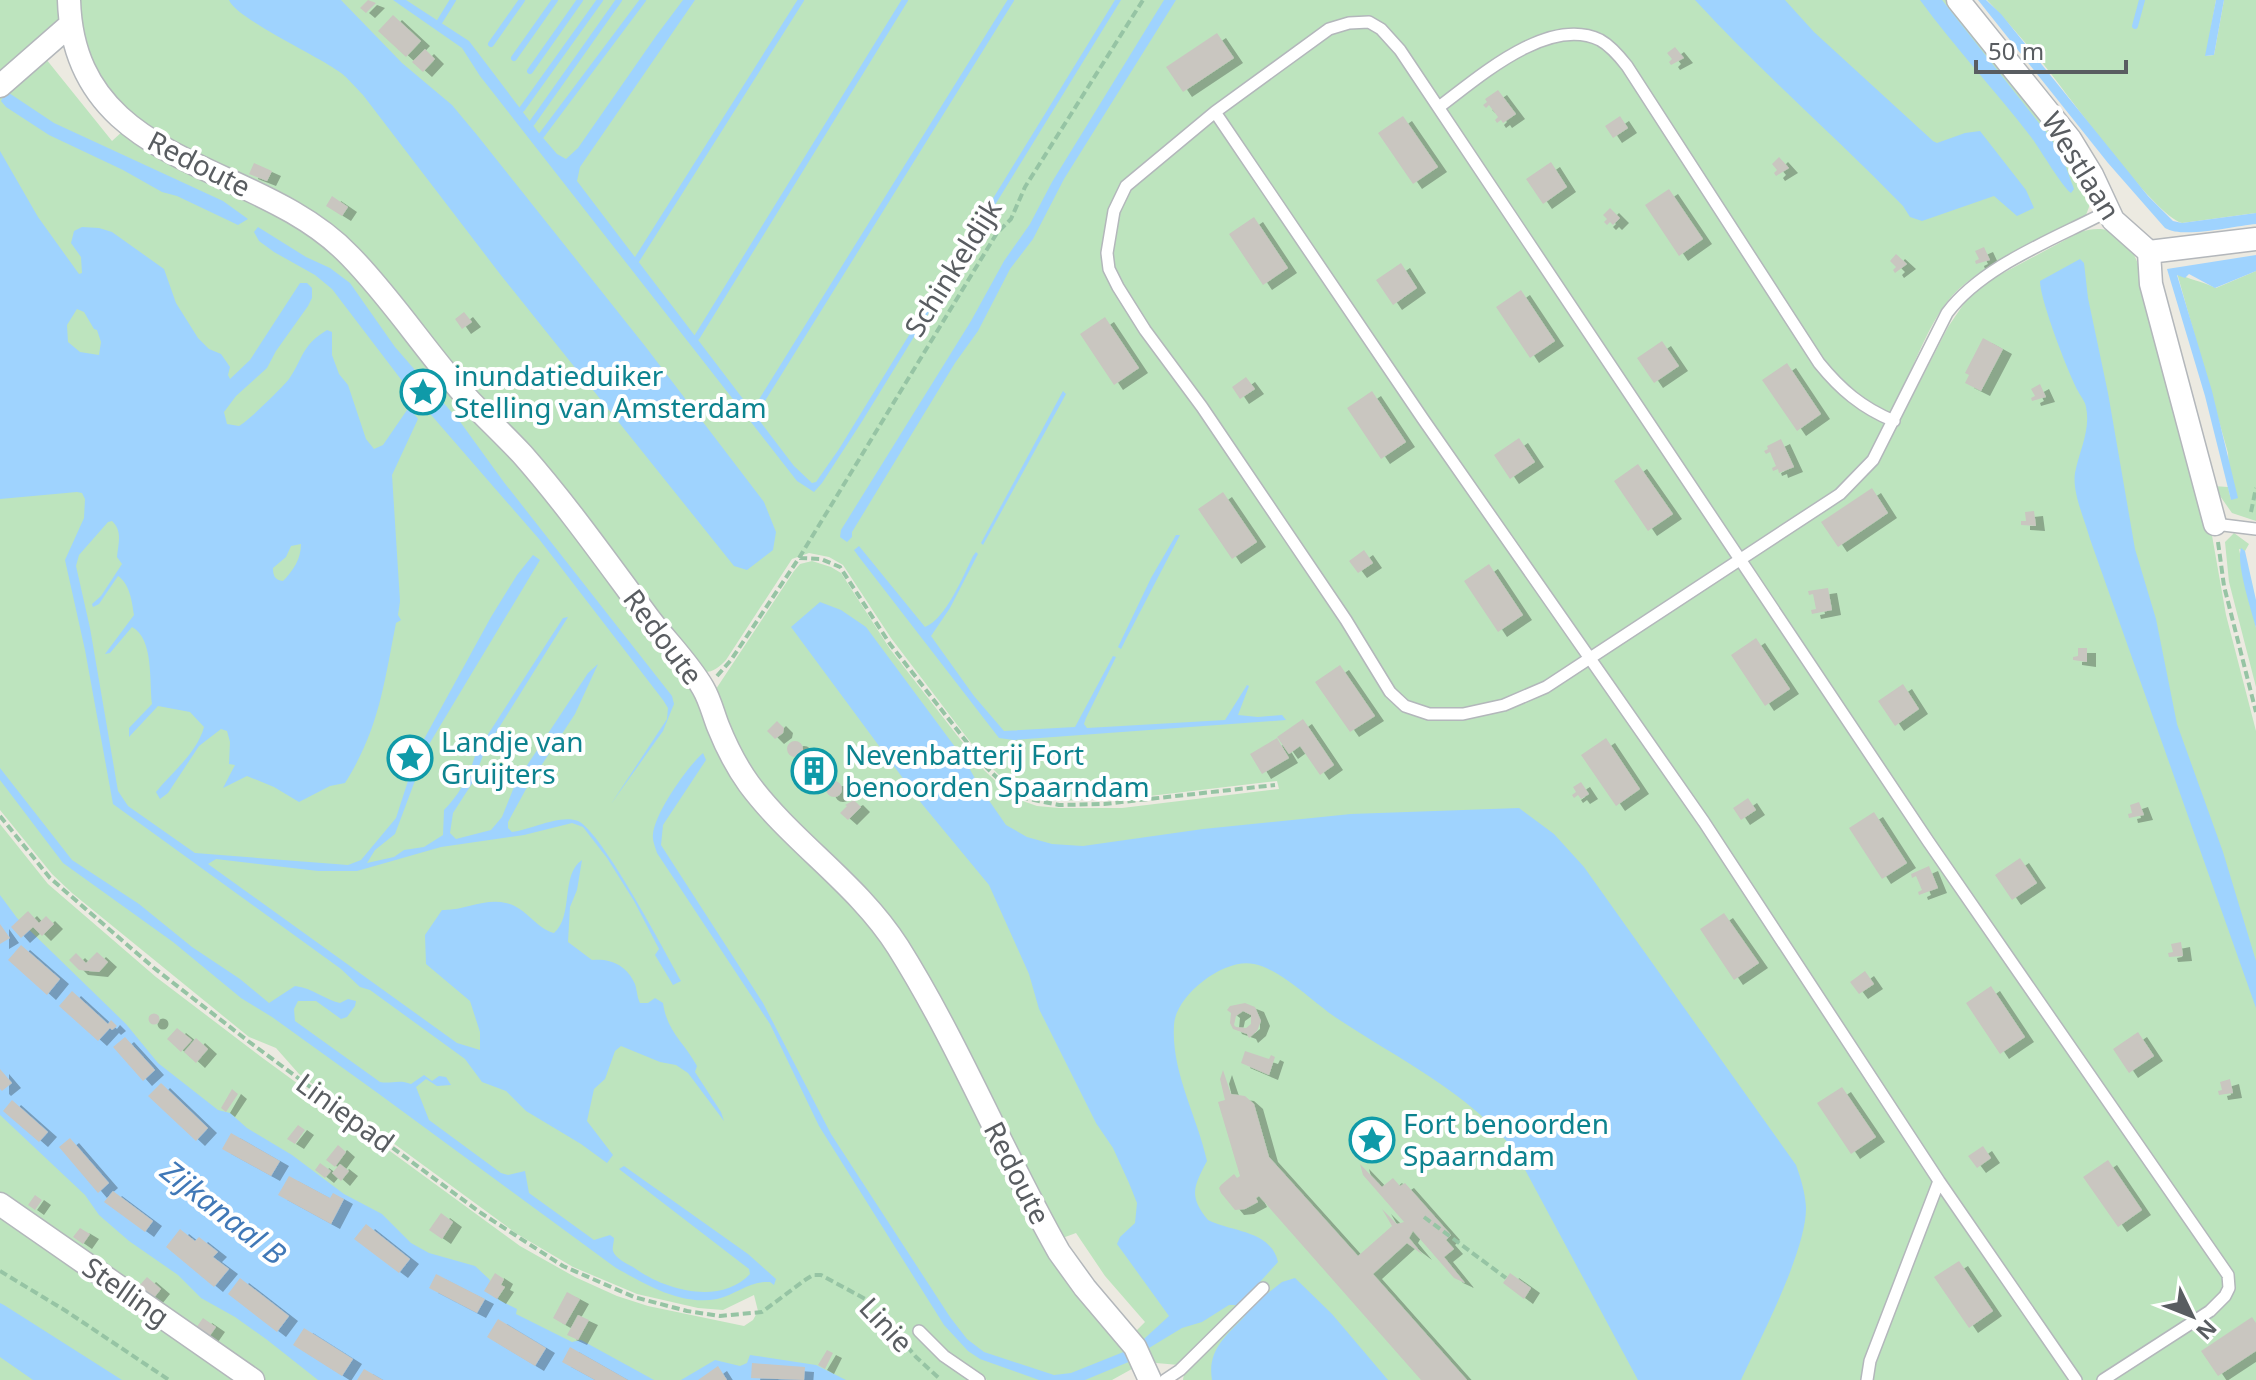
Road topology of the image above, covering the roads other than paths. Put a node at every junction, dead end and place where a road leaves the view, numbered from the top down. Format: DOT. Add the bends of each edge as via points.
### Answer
graph roads {
  1 [pos="69,0"];
  2 [pos="1958,0"];
  3 [pos="71,24"];
  4 [pos="0,86"];
  5 [pos="1439,107"];
  6 [pos="1215,112"];
  7 [pos="2108,211"];
  8 [pos="2256,239"];
  9 [pos="2149,252"];
  10 [pos="1894,421"];
  11 [pos="2215,524"];
  12 [pos="2252,529"];
  13 [pos="1741,560"];
  14 [pos="1590,660"];
  15 [pos="1939,1181"];
  16 [pos="0,1204"];
  17 [pos="1263,1288"];
  18 [pos="919,1331"];
  19 [pos="253,1380"];
  20 [pos="979,1380"];
  21 [pos="1150,1380"];
  22 [pos="1165,1380"];
  23 [pos="1867,1380"];
  24 [pos="2076,1380"];
  25 [pos="2103,1380"];
  1 -- 3 [label="street, Redoute"];
  2 -- 7 [label="street, Westlaan" via="2070,139"];
  3 -- 4 [label="street"];
  3 -- 21 [label="street, Redoute" via="82,63 109,107 162,149 261,195 324,232 351,256 553,492 703,688 748,783 865,904 896,945 1059,1252 1135,1347"];
  5 -- 6 [label="lane" via="1400,50 1369,22 1329,29"];
  5 -- 10 [label="lane" via="1542,39 1585,35 1602,41 1627,66 1819,363 1859,403"];
  5 -- 13 [label="lane"];
  6 -- 14 [label="lane"];
  6 -- 14 [label="lane" via="1126,186 1109,231 1109,269 1390,692 1405,706 1429,714 1463,714 1504,705"];
  7 -- 9 [label="street, Westlaan" via="2120,229"];
  7 -- 10 [label="lane" via="2011,262 1959,298"];
  8 -- 9 [label="street"];
  9 -- 11 [label="street" via="2151,284"];
  10 -- 13 [label="lane" via="1873,460 1840,494"];
  11 -- 12 [label="lane"];
  13 -- 14 [label="lane"];
  13 -- 25 [label="lane" via="2228,1275 2229,1288 2210,1311"];
  14 -- 15 [label="lane" via="1704,822"];
  15 -- 23 [label="lane"];
  15 -- 24 [label="lane"];
  16 -- 19 [label="street, Stelling"];
  17 -- 22 [label="lane"];
  18 -- 20 [label="lane, Linie"];
}
